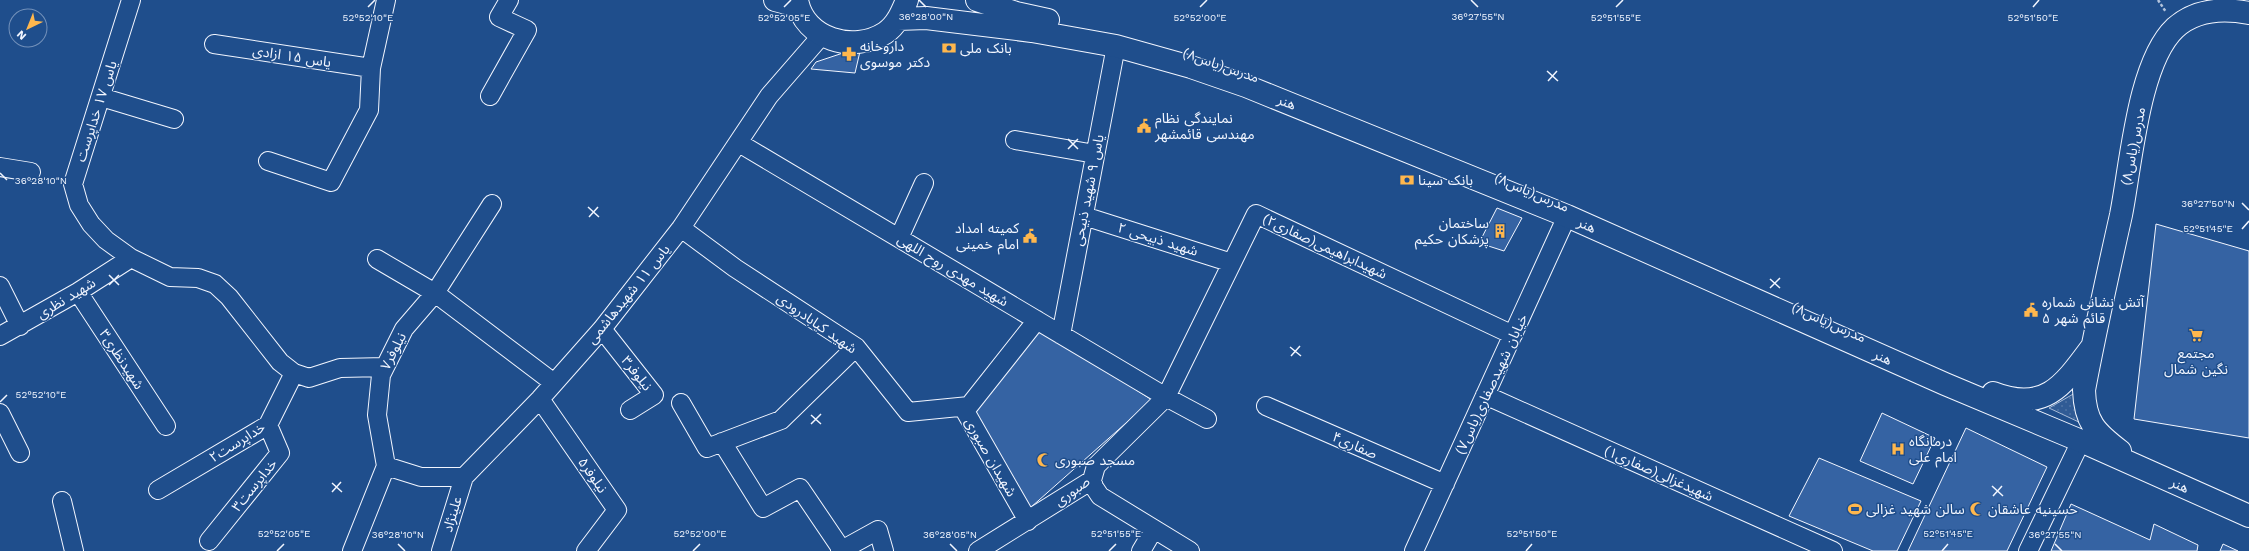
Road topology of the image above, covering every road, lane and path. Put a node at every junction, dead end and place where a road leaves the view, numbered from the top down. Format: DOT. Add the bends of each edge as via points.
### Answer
graph roads {
  1 [pos="131,0"];
  2 [pos="386,0"];
  3 [pos="509,0"];
  4 [pos="774,0"];
  5 [pos="977,0"];
  6 [pos="798,3"];
  7 [pos="903,10"];
  8 [pos="2249,13"];
  9 [pos="822,35"];
  10 [pos="214,44"];
  11 [pos="1116,46"];
  12 [pos="371,68"];
  13 [pos="101,96"];
  14 [pos="490,96"];
  15 [pos="174,119"];
  16 [pos="1015,140"];
  17 [pos="739,143"];
  18 [pos="1095,154"];
  19 [pos="268,161"];
  20 [pos="0,167"];
  21 [pos="31,172"];
  22 [pos="924,184"];
  23 [pos="492,204"];
  24 [pos="1084,216"];
  25 [pos="1567,216"];
  26 [pos="681,228"];
  27 [pos="899,238"];
  28 [pos="131,258"];
  29 [pos="377,259"];
  30 [pos="1232,263"];
  31 [pos="0,286"];
  32 [pos="78,292"];
  33 [pos="435,293"];
  34 [pos="1037,320"];
  35 [pos="20,326"];
  36 [pos="602,328"];
  37 [pos="1061,334"];
  38 [pos="1513,335"];
  39 [pos="0,336"];
  40 [pos="856,347"];
  41 [pos="2091,348"];
  42 [pos="385,367"];
  43 [pos="294,374"];
  44 [pos="554,382"];
  45 [pos="1485,396"];
  46 [pos="1166,397"];
  47 [pos="540,398"];
  48 [pos="681,403"];
  49 [pos="969,406"];
  50 [pos="1266,406"];
  51 [pos="630,410"];
  52 [pos="0,413"];
  53 [pos="1208,419"];
  54 [pos="268,425"];
  55 [pos="166,426"];
  56 [pos="2081,440"];
  57 [pos="722,442"];
  58 [pos="20,453"];
  59 [pos="386,466"];
  60 [pos="2145,470"];
  61 [pos="464,477"];
  62 [pos="1092,480"];
  63 [pos="1445,484"];
  64 [pos="158,490"];
  65 [pos="62,501"];
  66 [pos="2228,507"];
  67 [pos="2249,511"];
  68 [pos="2249,516"];
  69 [pos="1028,521"];
  70 [pos="1154,529"];
  71 [pos="209,541"];
  72 [pos="1798,544"];
  73 [pos="841,550"];
  74 [pos="74,551"];
  75 [pos="352,551"];
  76 [pos="441,551"];
  77 [pos="586,551"];
  78 [pos="884,551"];
  79 [pos="978,551"];
  80 [pos="1141,551"];
  81 [pos="1190,551"];
  82 [pos="1414,551"];
  83 [pos="1833,551"];
  84 [pos="2028,551"];
  1 -- 13 [label="street, یاس ۱۷ خداپرست"];
  2 -- 12 [label="street"];
  3 -- 14 [label="street" via="499,17 527,30"];
  4 -- 6 [label="main road"];
  5 -- 41 [label="main road, مدرس(یاس۸)" via="1016,13 1137,39 1253,76 1382,127 1656,245 1942,373 2010,400 2036,400 2056,390 2074,372"];
  6 -- 9 [label="main road" via="808,22"];
  7 -- 9 [label="main road" via="886,32 871,40 837,42"];
  7 -- 11 [label="main road, هنر" via="926,18 1032,30"];
  8 -- 41 [label="main road, مدرس(یاس۸)" via="2229,9 2202,12 2175,28 2158,52 2143,94 2121,213"];
  9 -- 17 [label="street, یاس ۱۱ شهیدهاشمی" via="769,96"];
  10 -- 12 [label="street, یاس ۱۵ ازادی"];
  11 -- 18 [label="street, یاس ۹ شهید ذبیحی"];
  11 -- 25 [label="main road, هنر" via="1191,66 1246,86"];
  12 -- 19 [label="street" via="369,110 331,182"];
  13 -- 15 [label="street"];
  13 -- 28 [label="street, یاس ۱۷ خداپرست" via="73,184 79,205 91,224 106,240"];
  16 -- 18 [label="street"];
  17 -- 26 [label="street, یاس ۱۱ شهیدهاشمی"];
  17 -- 27 [label="street, شهید مهدی روح اللهی"];
  18 -- 24 [label="street, یاس ۹ شهید ذبیحی"];
  20 -- 21 [label="street"];
  22 -- 27 [label="street"];
  23 -- 33 [label="street, نیلوفر۷"];
  24 -- 30 [label="street, شهید ذبیحی ۲"];
  24 -- 37 [label="street, یاس ۹ شهید ذبیحی"];
  25 -- 38 [label="street, خیابان شهیدصفاری(یاس۷)"];
  25 -- 56 [label="main road, هنر" via="1945,384"];
  26 -- 36 [label="street, یاس ۱۱ شهیدهاشمی"];
  26 -- 40 [label="street, شهید کیابادرودی" via="735,268"];
  27 -- 34 [label="street, شهید مهدی روح اللهی"];
  28 -- 32 [label="street, شهید نظری"];
  28 -- 43 [label="street, یاس ۱۷ خداپرست" via="170,277 198,278 215,284 229,297 280,362"];
  29 -- 33 [label="street"];
  30 -- 38 [label="street, شهیدابراهیمی(صفاری۲)" via="1256,214"];
  30 -- 46 [label="street, شهیدابراهیمی(صفاری۲)"];
  31 -- 35 [label="street"];
  32 -- 35 [label="street, شهید نظری"];
  32 -- 55 [label="street, شهیدنظری۳"];
  33 -- 42 [label="street, نیلوفر۷" via="404,329"];
  33 -- 44 [label="street"];
  34 -- 37 [label="street, شهید مهدی روح اللهی"];
  34 -- 49 [label="street, شهیدان صبوری"];
  35 -- 39 [label="street, شهید نظری"];
  36 -- 44 [label="street, یاس ۱۱ شهیدهاشمی"];
  36 -- 51 [label="street, نیلوفر۳" via="654,395"];
  37 -- 46 [label="street, شهید مهدی روح اللهی"];
  38 -- 45 [label="street, خیابان شهیدصفاری(یاس۷)"];
  40 -- 49 [label="street, شهید کیابادرودی" via="908,412"];
  40 -- 57 [label="street" via="781,420"];
  41 -- 60 [label="main road, مدرس(یاس۸)" via="2084,390 2087,417 2100,434"];
  42 -- 43 [label="street" via="340,368 309,378"];
  42 -- 59 [label="street, نیلوفر۷" via="381,375 377,416"];
  43 -- 54 [label="street, خداپرست۲"];
  44 -- 47 [label="street, یاس ۱۱ شهیدهاشمی"];
  45 -- 63 [label="street, خیابان شهیدصفاری(یاس۷)"];
  45 -- 72 [label="street, شهیدغزالی(صفاری۱)"];
  46 -- 53 [label="street, شهید مهدی روح اللهی"];
  46 -- 62 [label="street, صبوری" via="1096,466"];
  47 -- 61 [label="street, یاس ۱۱ شهیدهاشمی"];
  47 -- 77 [label="street, نیلوفر۵" via="617,510"];
  48 -- 57 [label="street" via="707,448"];
  49 -- 69 [label="street, شهیدان صبوری" via="965,411"];
  50 -- 63 [label="street, صفاری۴"];
  52 -- 58 [label="street"];
  54 -- 64 [label="street, خداپرست۲"];
  54 -- 71 [label="street, خداپرست۳" via="280,453"];
  56 -- 60 [label="main road, هنر"];
  56 -- 84 [label="street"];
  57 -- 73 [label="street" via="763,508 800,488"];
  59 -- 61 [label="street" via="421,477"];
  59 -- 75 [label="street"];
  60 -- 66 [label="main road, هنر"];
  61 -- 76 [label="street, علینژاد"];
  62 -- 69 [label="street, صبوری"];
  62 -- 70 [label="street" via="1100,496"];
  63 -- 82 [label="street, خیابان شهیدصفاری(یاس۷)"];
  65 -- 74 [label="street"];
  66 -- 67 [label="main road"];
  66 -- 68 [label="main road, هنر"];
  69 -- 79 [label="street, صبوری"];
  70 -- 80 [label="street"];
  70 -- 81 [label="street"];
  72 -- 83 [label="street, شهیدغزالی(صفاری۱)"];
  73 -- 78 [label="street" via="878,530"];
}
